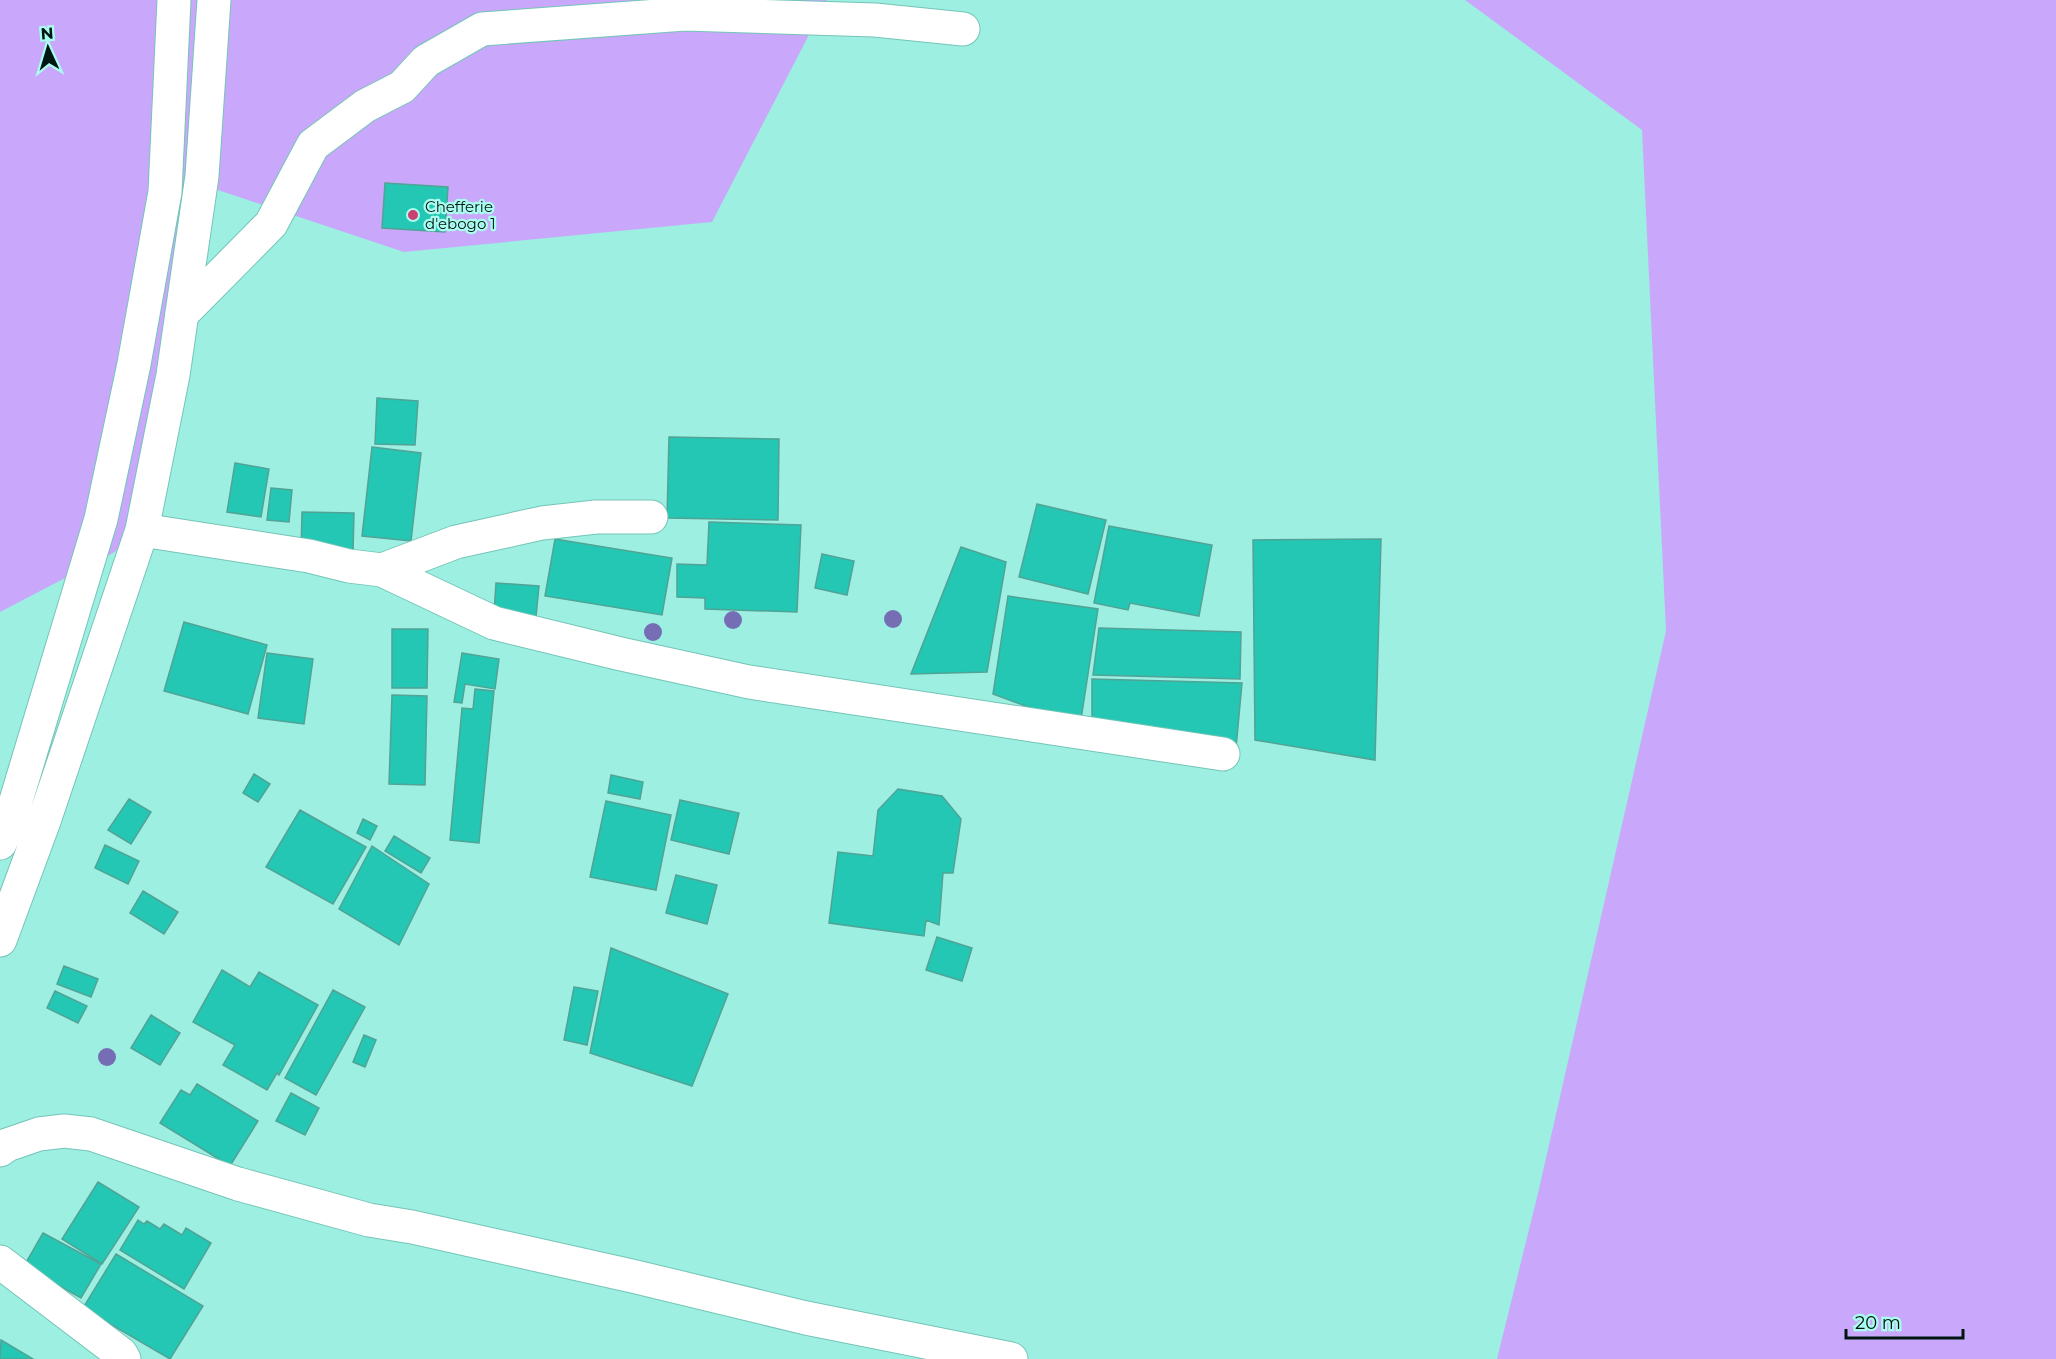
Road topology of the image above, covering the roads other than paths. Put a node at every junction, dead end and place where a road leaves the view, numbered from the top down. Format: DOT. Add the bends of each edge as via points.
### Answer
graph roads {
  1 [pos="174,0"];
  2 [pos="214,0"];
  3 [pos="963,29"];
  4 [pos="182,314"];
  5 [pos="651,518"];
  6 [pos="142,530"];
  7 [pos="382,570"];
  8 [pos="1223,754"];
  9 [pos="0,843"];
  10 [pos="0,940"];
  11 [pos="0,1150"];
  12 [pos="0,1262"];
  13 [pos="124,1359"];
  14 [pos="1011,1359"];
  1 -- 9 [label="street" via="165,192 134,364 101,519"];
  2 -- 4 [label="street" via="202,176"];
  3 -- 4 [label="street" via="875,20 685,14 482,29 426,61 402,87 365,106 313,144 271,224"];
  4 -- 6 [label="street"];
  5 -- 7 [label="street" via="596,517 542,522 456,542"];
  6 -- 7 [label="street"];
  6 -- 10 [label="street"];
  7 -- 8 [label="street" via="494,623 621,654 749,682"];
  11 -- 14 [label="street" via="39,1134 91,1134 238,1184 369,1220 806,1318"];
  12 -- 13 [label="street"];
}
